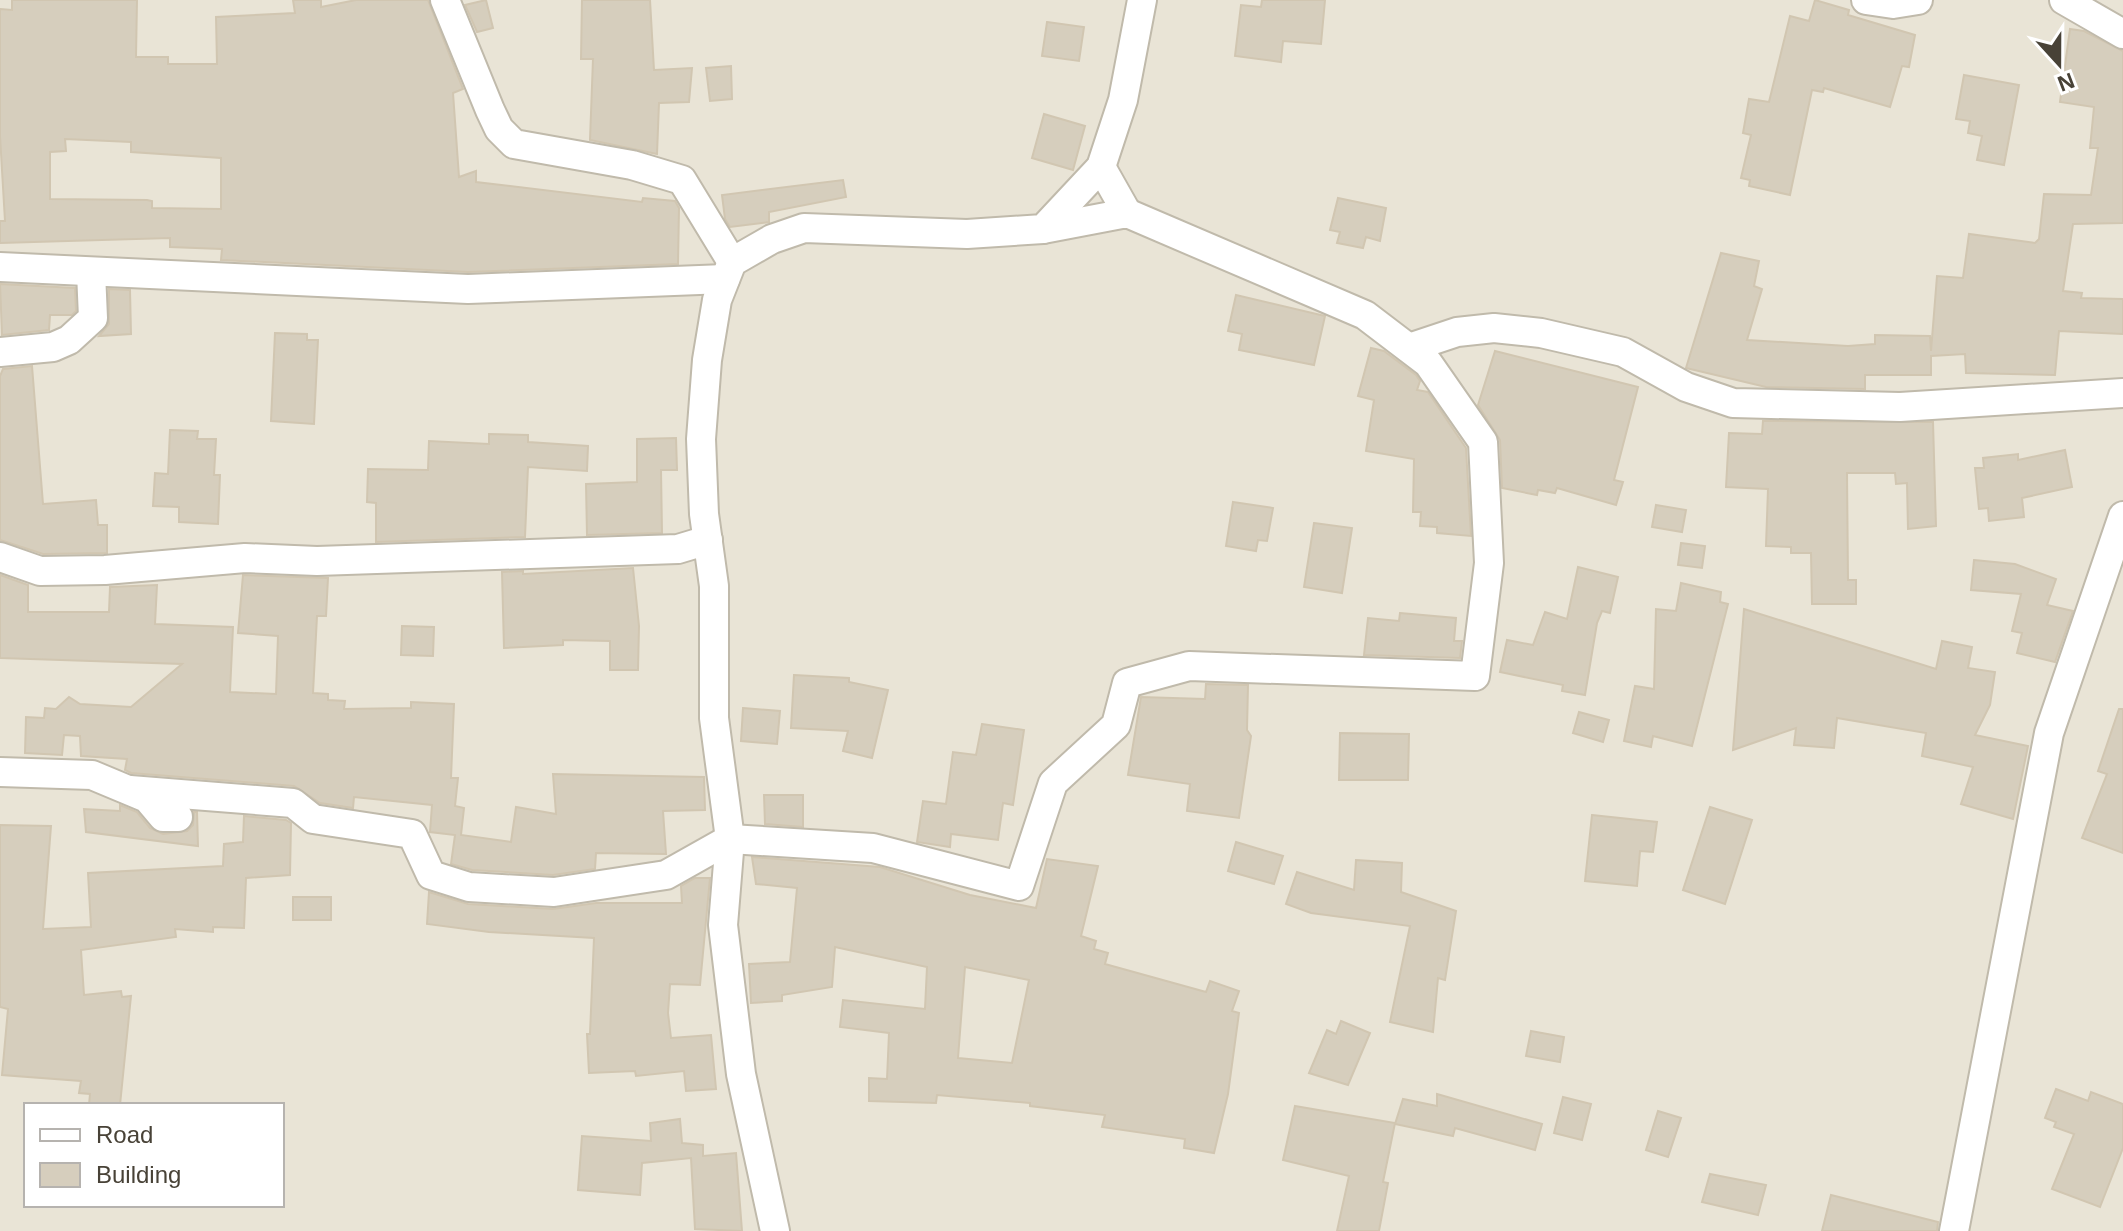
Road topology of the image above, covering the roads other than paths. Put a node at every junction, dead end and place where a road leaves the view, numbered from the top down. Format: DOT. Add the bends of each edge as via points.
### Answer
graph roads {
  1 [pos="445,0"];
  2 [pos="1142,0"];
  3 [pos="1866,0"];
  4 [pos="1918,0"];
  5 [pos="2064,0"];
  6 [pos="2123,34"];
  7 [pos="1101,167"];
  8 [pos="1127,213"];
  9 [pos="1043,229"];
  10 [pos="0,267"];
  11 [pos="729,270"];
  12 [pos="91,272"];
  13 [pos="1409,348"];
  14 [pos="0,352"];
  15 [pos="2123,393"];
  16 [pos="2123,516"];
  17 [pos="708,540"];
  18 [pos="0,557"];
  19 [pos="0,772"];
  20 [pos="130,790"];
  21 [pos="178,817"];
  22 [pos="730,839"];
  23 [pos="775,1231"];
  24 [pos="1954,1231"];
  1 -- 11 [label="street" via="499,129 514,144 632,165 682,180"];
  2 -- 7 [label="street" via="1123,100"];
  3 -- 4 [label="street"];
  5 -- 6 [label="street"];
  7 -- 8 [label="street"];
  7 -- 9 [label="street"];
  8 -- 9 [label="street"];
  8 -- 13 [label="street" via="1365,315"];
  9 -- 11 [label="street" via="967,234 804,228 772,239"];
  10 -- 12 [label="street"];
  11 -- 12 [label="street" via="468,289"];
  11 -- 17 [label="street" via="717,300 707,360 701,439"];
  12 -- 14 [label="street" via="93,318 69,340 53,347"];
  13 -- 15 [label="street" via="1457,332 1494,328 1541,333 1623,352 1686,387 1733,403 1900,407"];
  13 -- 22 [label="street" via="1428,363 1483,442 1489,563 1475,676 1189,666 1127,683 1116,725 1053,783 1019,886 873,848"];
  16 -- 24 [label="street" via="2049,733"];
  17 -- 18 [label="street" via="678,549 317,561 245,558 105,570 40,571"];
  17 -- 22 [label="street" via="714,586 714,718"];
  19 -- 20 [label="street" via="92,775"];
  20 -- 21 [label="street" via="153,802 163,817"];
  20 -- 22 [label="street" via="293,803 313,819 412,834 431,875 469,887 554,892 666,875"];
  22 -- 23 [label="street" via="723,925 732,1019"];
}
